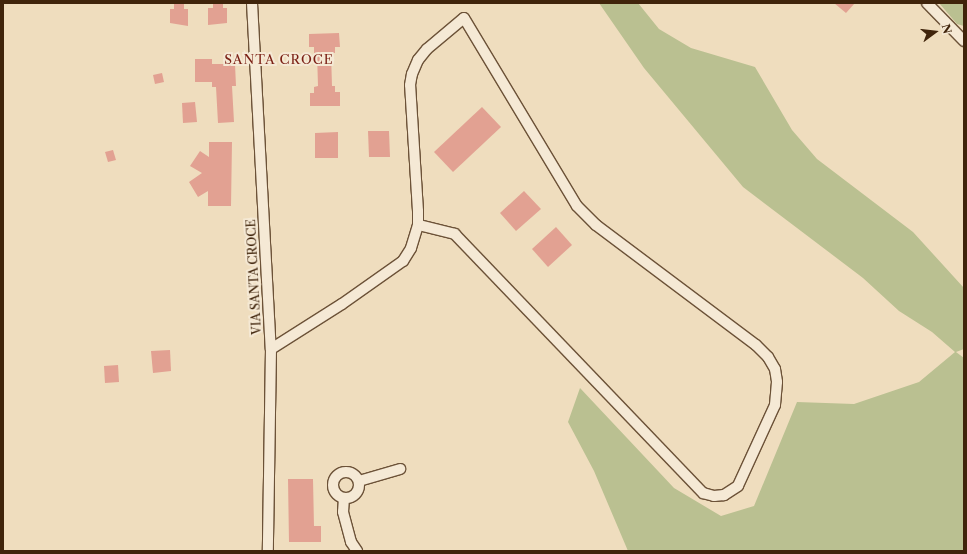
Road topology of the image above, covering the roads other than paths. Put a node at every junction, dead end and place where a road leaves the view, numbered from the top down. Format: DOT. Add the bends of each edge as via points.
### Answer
graph roads {
  1 [pos="252,3"];
  2 [pos="927,3"];
  3 [pos="964,41"];
  4 [pos="418,225"];
  5 [pos="270,330"];
  6 [pos="286,339"];
  7 [pos="271,348"];
  8 [pos="400,469"];
  9 [pos="359,481"];
  10 [pos="344,498"];
  11 [pos="268,551"];
  12 [pos="357,551"];
  1 -- 5 [label="street, VIA SANTA CROCE"];
  2 -- 3 [label="street"];
  4 -- 4 [label="street" via="410,85 412,74 418,60 427,49 464,18 577,206 596,225 756,345 768,357 775,369 777,382 775,406 738,486 724,495 703,493 455,234"];
  4 -- 6 [label="street" via="411,248 403,261"];
  5 -- 6 [label="street"];
  5 -- 7 [label="street, VIA SANTA CROCE"];
  6 -- 7 [label="street"];
  7 -- 11 [label="street, VIA SANTA CROCE"];
  8 -- 9 [label="street"];
  9 -- 10 [label="street" via="356,493"];
  9 -- 10 [label="street" via="350,472 338,474 333,481 334,490"];
  10 -- 12 [label="street" via="343,512 351,542"];
}
